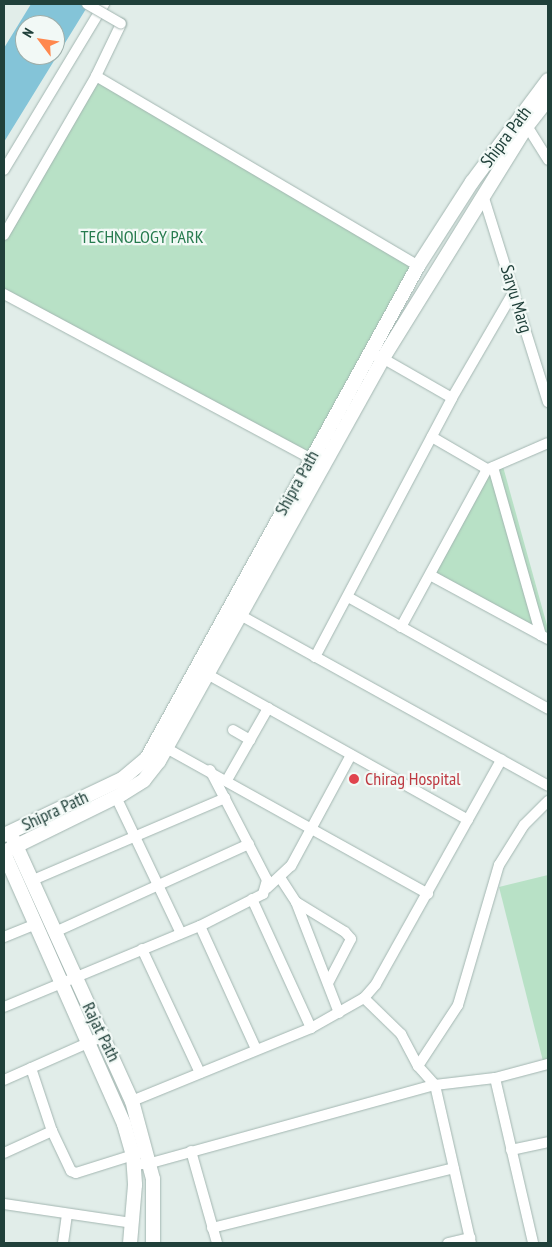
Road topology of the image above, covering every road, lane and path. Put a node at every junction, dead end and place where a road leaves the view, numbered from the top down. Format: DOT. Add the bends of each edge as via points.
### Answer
graph roads {
  1 [pos="87,4"];
  2 [pos="104,4"];
  3 [pos="96,76"];
  4 [pos="548,80"];
  5 [pos="548,99"];
  6 [pos="526,126"];
  7 [pos="548,160"];
  8 [pos="4,170"];
  9 [pos="483,195"];
  10 [pos="4,235"];
  11 [pos="418,266"];
  12 [pos="514,291"];
  13 [pos="4,294"];
  14 [pos="370,352"];
  15 [pos="383,358"];
  16 [pos="452,398"];
  17 [pos="548,402"];
  18 [pos="432,437"];
  19 [pos="548,444"];
  20 [pos="310,458"];
  21 [pos="490,468"];
  22 [pos="430,575"];
  23 [pos="348,597"];
  24 [pos="240,615"];
  25 [pos="401,627"];
  26 [pos="545,637"];
  27 [pos="315,657"];
  28 [pos="207,674"];
  29 [pos="268,708"];
  30 [pos="548,710"];
  31 [pos="232,730"];
  32 [pos="250,740"];
  33 [pos="166,748"];
  34 [pos="351,755"];
  35 [pos="501,760"];
  36 [pos="210,770"];
  37 [pos="227,780"];
  38 [pos="548,786"];
  39 [pos="116,797"];
  40 [pos="225,798"];
  41 [pos="548,801"];
  42 [pos="468,820"];
  43 [pos="312,828"];
  44 [pos="5,832"];
  45 [pos="134,836"];
  46 [pos="250,844"];
  47 [pos="17,845"];
  48 [pos="4,852"];
  49 [pos="281,879"];
  50 [pos="34,880"];
  51 [pos="158,885"];
  52 [pos="267,888"];
  53 [pos="428,894"];
  54 [pos="252,900"];
  55 [pos="296,902"];
  56 [pos="36,924"];
  57 [pos="200,926"];
  58 [pos="55,932"];
  59 [pos="181,933"];
  60 [pos="4,937"];
  61 [pos="142,949"];
  62 [pos="75,976"];
  63 [pos="60,982"];
  64 [pos="328,983"];
  65 [pos="364,998"];
  66 [pos="4,1007"];
  67 [pos="339,1013"];
  68 [pos="311,1028"];
  69 [pos="101,1037"];
  70 [pos="88,1043"];
  71 [pos="256,1049"];
  72 [pos="548,1064"];
  73 [pos="418,1066"];
  74 [pos="31,1068"];
  75 [pos="200,1072"];
  76 [pos="495,1078"];
  77 [pos="4,1080"];
  78 [pos="435,1085"];
  79 [pos="132,1101"];
  80 [pos="52,1131"];
  81 [pos="548,1142"];
  82 [pos="511,1150"];
  83 [pos="191,1151"];
  84 [pos="4,1153"];
  85 [pos="134,1160"];
  86 [pos="151,1163"];
  87 [pos="454,1168"];
  88 [pos="4,1204"];
  89 [pos="67,1214"];
  90 [pos="132,1223"];
  91 [pos="212,1228"];
  92 [pos="471,1241"];
  93 [pos="63,1243"];
  94 [pos="130,1243"];
  95 [pos="152,1243"];
  96 [pos="217,1243"];
  97 [pos="448,1243"];
  98 [pos="532,1243"];
  1 -- 3 [label="street, bridge" via="121,24"];
  2 -- 8 [label="street"];
  3 -- 10 [label="street"];
  3 -- 11 [label="street"];
  4 -- 11 [label="street, Shipra Path" via="472,182"];
  5 -- 6 [label="street, Shipra Path"];
  6 -- 7 [label="street"];
  6 -- 9 [label="street, Shipra Path"];
  9 -- 12 [label="street, Saryu Marg"];
  9 -- 15 [label="street, Shipra Path"];
  11 -- 14 [label="street, Shipra Path"];
  12 -- 16 [label="street"];
  12 -- 17 [label="street, Saryu Marg"];
  13 -- 20 [label="street"];
  14 -- 15 [label="street"];
  14 -- 20 [label="street, Shipra Path"];
  15 -- 16 [label="street"];
  15 -- 24 [label="street, Shipra Path"];
  16 -- 18 [label="street"];
  18 -- 21 [label="street"];
  18 -- 23 [label="street"];
  19 -- 21 [label="street"];
  20 -- 44 [label="street, Shipra Path" via="147,758 122,779"];
  21 -- 22 [label="street"];
  21 -- 26 [label="street"];
  22 -- 25 [label="street"];
  22 -- 26 [label="street"];
  23 -- 25 [label="street"];
  23 -- 27 [label="street"];
  24 -- 27 [label="street"];
  24 -- 28 [label="street, Shipra Path"];
  25 -- 30 [label="street"];
  27 -- 35 [label="street"];
  28 -- 29 [label="street"];
  28 -- 33 [label="street, Shipra Path"];
  29 -- 32 [label="street"];
  29 -- 34 [label="street"];
  31 -- 32 [label="street"];
  32 -- 37 [label="street"];
  33 -- 36 [label="street"];
  33 -- 39 [label="street, Shipra Path" via="144,780"];
  34 -- 42 [label="street"];
  34 -- 43 [label="street"];
  35 -- 38 [label="street"];
  35 -- 42 [label="street"];
  36 -- 37 [label="street"];
  36 -- 40 [label="street"];
  37 -- 43 [label="street"];
  39 -- 45 [label="street"];
  39 -- 47 [label="street, Shipra Path"];
  40 -- 45 [label="street"];
  40 -- 46 [label="street"];
  41 -- 73 [label="street" via="524,825 499,865 458,1005"];
  42 -- 53 [label="street"];
  43 -- 49 [label="street"];
  43 -- 53 [label="street"];
  44 -- 47 [label="street, Rajat Path"];
  45 -- 50 [label="street"];
  45 -- 51 [label="street"];
  46 -- 51 [label="street"];
  46 -- 52 [label="street" via="267,880"];
  47 -- 48 [label="street, Shipra Path"];
  47 -- 50 [label="street, Rajat Path"];
  48 -- 56 [label="street, Rajat Path"];
  49 -- 52 [label="street"];
  49 -- 55 [label="street"];
  50 -- 58 [label="street, Rajat Path"];
  51 -- 58 [label="street"];
  51 -- 59 [label="street"];
  52 -- 54 [label="street"];
  53 -- 65 [label="street" via="376,984"];
  54 -- 57 [label="street"];
  54 -- 68 [label="street"];
  55 -- 64 [label="street"];
  55 -- 64 [label="street" via="351,939"];
  56 -- 60 [label="street"];
  56 -- 63 [label="street, Rajat Path"];
  57 -- 59 [label="street"];
  57 -- 71 [label="street"];
  58 -- 62 [label="street, Rajat Path"];
  59 -- 61 [label="street"];
  61 -- 62 [label="street"];
  61 -- 75 [label="street"];
  62 -- 63 [label="street"];
  62 -- 69 [label="street, Rajat Path"];
  63 -- 66 [label="street"];
  63 -- 70 [label="street, Rajat Path"];
  64 -- 67 [label="street"];
  65 -- 67 [label="street"];
  65 -- 73 [label="street" via="401,1034"];
  67 -- 68 [label="street"];
  68 -- 71 [label="street"];
  69 -- 70 [label="street"];
  69 -- 79 [label="street, Rajat Path"];
  70 -- 74 [label="street"];
  70 -- 85 [label="street, Rajat Path" via="114,1096"];
  71 -- 75 [label="street"];
  72 -- 76 [label="street"];
  73 -- 78 [label="street"];
  74 -- 77 [label="street"];
  74 -- 80 [label="street"];
  75 -- 79 [label="street"];
  76 -- 78 [label="street"];
  76 -- 82 [label="street"];
  78 -- 83 [label="street"];
  78 -- 87 [label="street"];
  79 -- 86 [label="street, Rajat Path"];
  80 -- 84 [label="street"];
  80 -- 85 [label="street" via="73,1173"];
  81 -- 82 [label="street"];
  82 -- 98 [label="street"];
  83 -- 86 [label="street"];
  83 -- 91 [label="street"];
  85 -- 86 [label="street"];
  85 -- 90 [label="street, Rajat Path"];
  86 -- 95 [label="street, Rajat Path"];
  87 -- 91 [label="street"];
  87 -- 92 [label="street"];
  88 -- 89 [label="street"];
  89 -- 90 [label="street"];
  89 -- 93 [label="street"];
  90 -- 94 [label="street, Rajat Path"];
  91 -- 96 [label="street"];
  92 -- 97 [label="street"];
}
